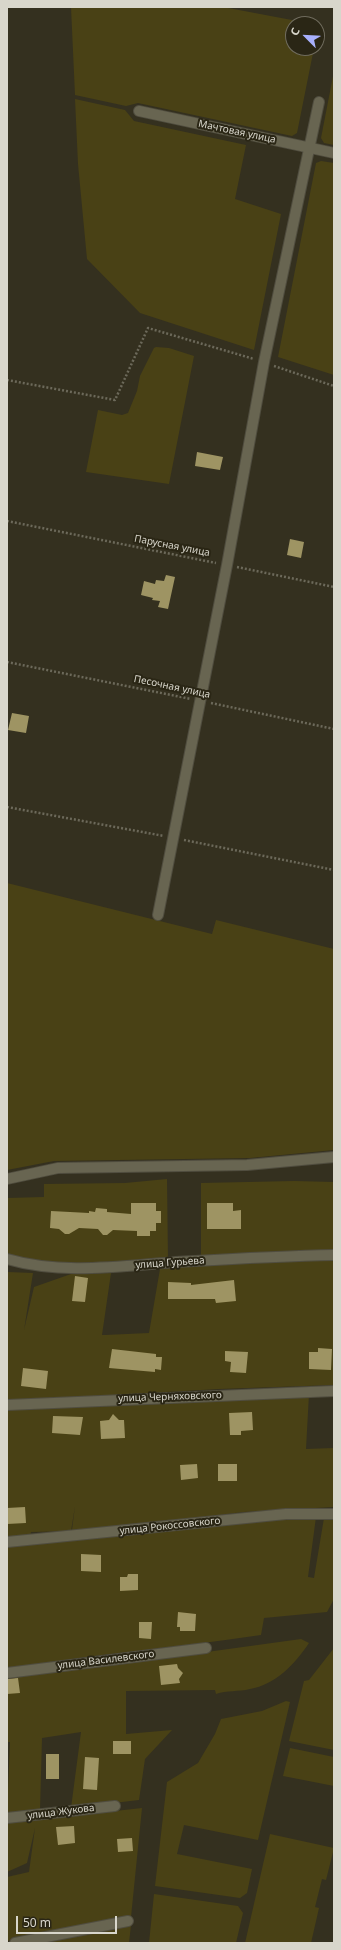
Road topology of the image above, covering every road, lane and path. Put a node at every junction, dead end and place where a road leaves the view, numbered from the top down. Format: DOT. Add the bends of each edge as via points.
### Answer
graph roads {
  1 [pos="319,102"];
  2 [pos="139,111"];
  3 [pos="310,148"];
  4 [pos="334,153"];
  5 [pos="264,362"];
  6 [pos="7,380"];
  7 [pos="334,386"];
  8 [pos="7,521"];
  9 [pos="227,565"];
  10 [pos="334,587"];
  11 [pos="7,662"];
  12 [pos="200,701"];
  13 [pos="334,728"];
  14 [pos="158,915"];
  15 [pos="334,1157"];
  16 [pos="7,1179"];
  17 [pos="334,1255"];
  18 [pos="7,1259"];
  19 [pos="334,1391"];
  20 [pos="7,1405"];
  21 [pos="334,1514"];
  22 [pos="7,1542"];
  23 [pos="206,1648"];
  24 [pos="7,1673"];
  25 [pos="115,1806"];
  26 [pos="7,1818"];
  27 [pos="128,1921"];
  28 [pos="15,1943"];
  1 -- 3 [label="street"];
  2 -- 3 [label="street, Мачтовая улица"];
  3 -- 4 [label="street, Мачтовая улица"];
  3 -- 5 [label="street"];
  5 -- 6 [label="path" via="148,328 115,400"];
  5 -- 7 [label="path"];
  5 -- 9 [label="street"];
  8 -- 9 [label="path, Парусная улица"];
  9 -- 10 [label="path, Парусная улица"];
  9 -- 12 [label="street"];
  11 -- 12 [label="path, Песочная улица"];
  12 -- 13 [label="path, Песочная улица"];
  12 -- 14 [label="street"];
  15 -- 16 [label="street" via="247,1164 58,1168"];
  17 -- 18 [label="street, улица Гурьева" via="234,1258 76,1269 29,1266"];
  19 -- 20 [label="street, улица Черняховского"];
  21 -- 22 [label="street, улица Рокоссовского" via="286,1514"];
  23 -- 24 [label="street, улица Василевского"];
  25 -- 26 [label="street, улица Жукова"];
  27 -- 28 [label="street"];
}
